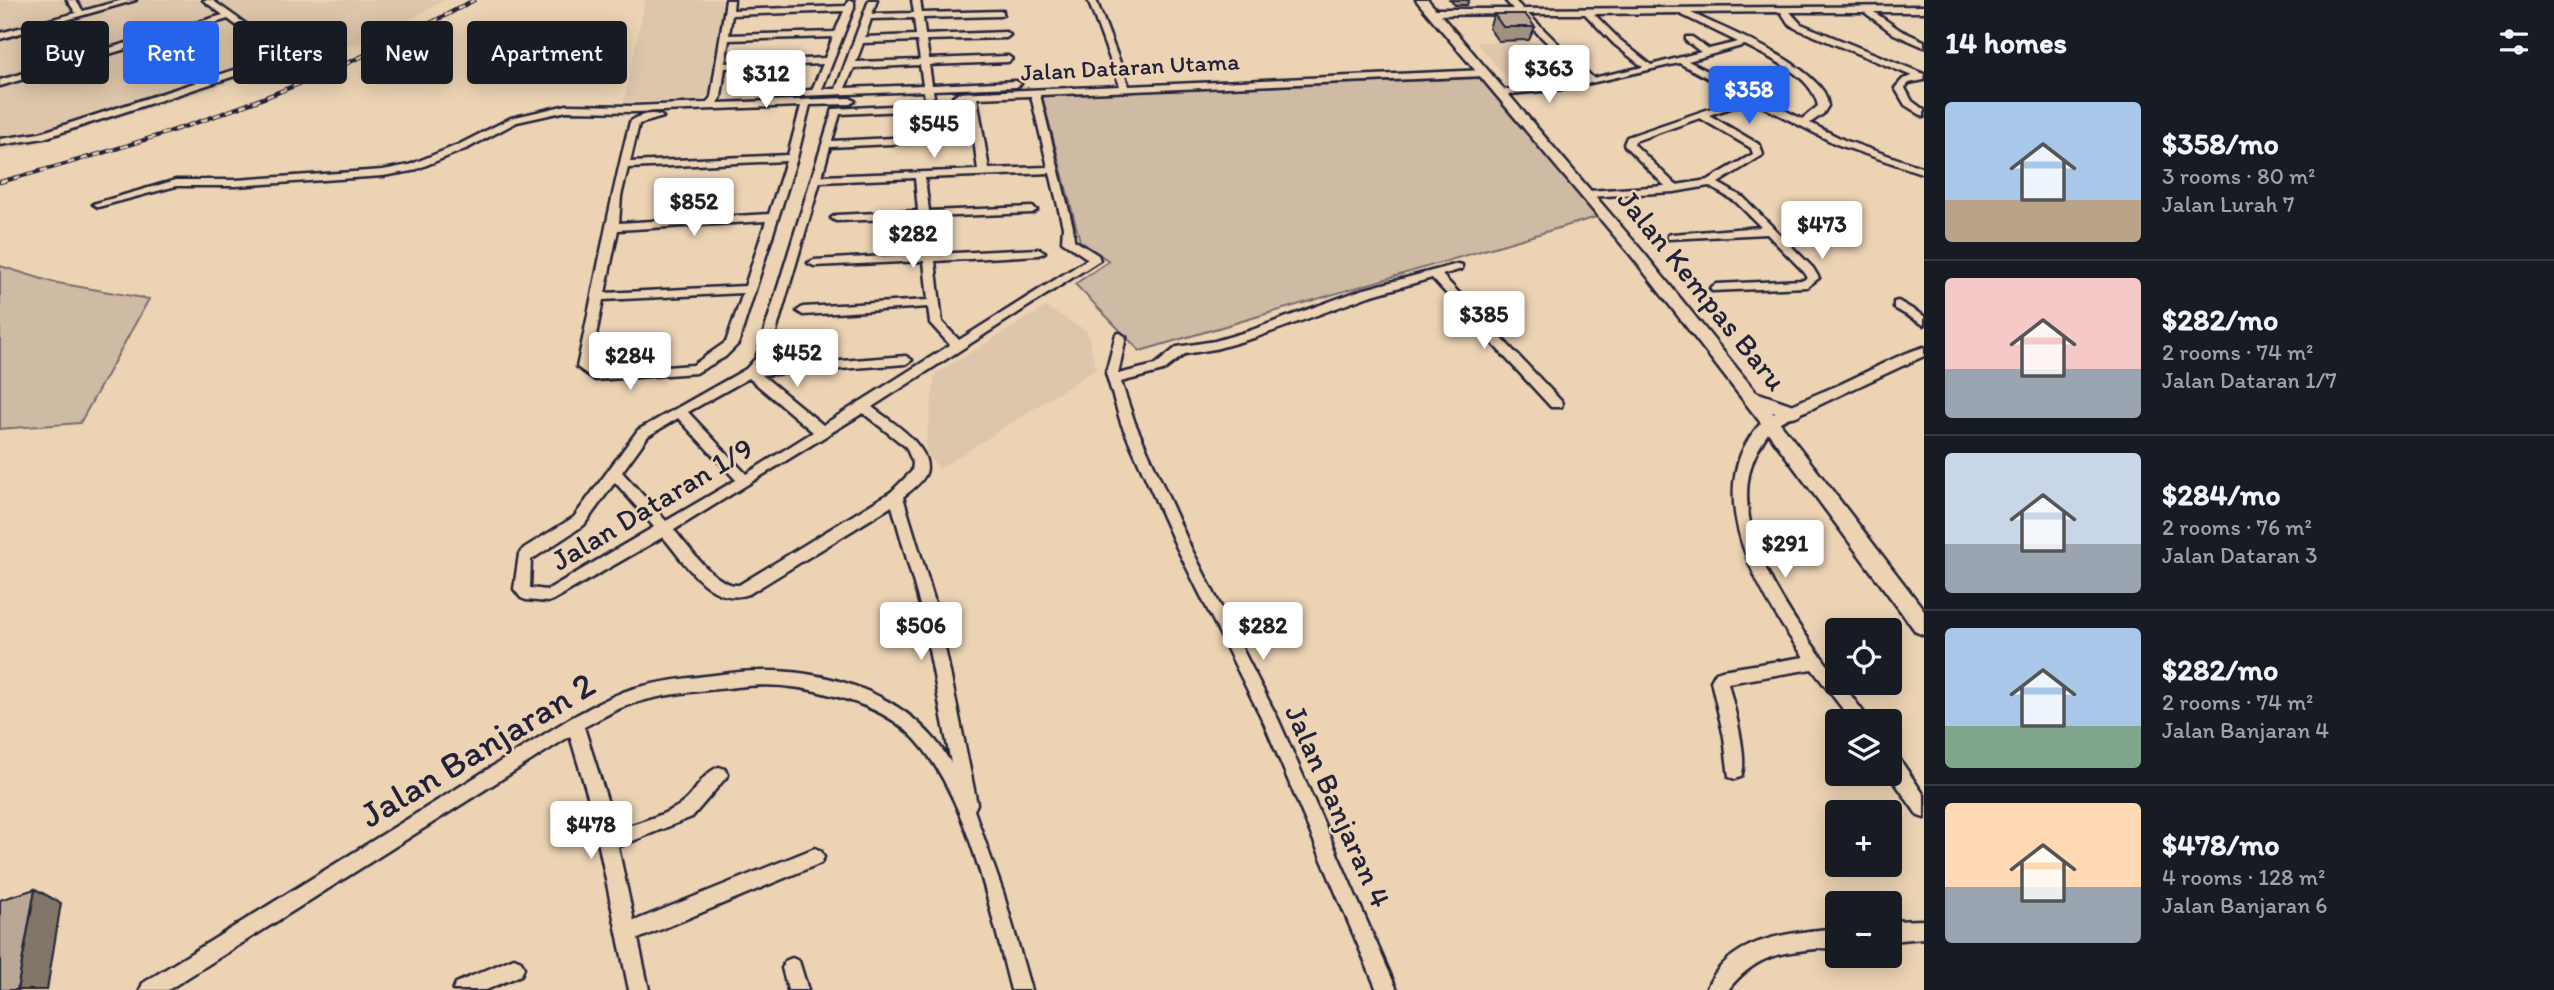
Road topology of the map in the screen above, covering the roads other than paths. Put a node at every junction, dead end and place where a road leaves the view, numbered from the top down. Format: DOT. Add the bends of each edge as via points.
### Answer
graph roads {
  1 [pos="71,0"];
  2 [pos="132,0"];
  3 [pos="207,0"];
  4 [pos="730,0"];
  5 [pos="786,0"];
  6 [pos="873,0"];
  7 [pos="916,0"];
  8 [pos="967,0"];
  9 [pos="1092,0"];
  10 [pos="1422,0"];
  11 [pos="1509,0"];
  12 [pos="1817,0"];
  13 [pos="851,4"];
  14 [pos="1829,9"];
  15 [pos="1865,9"];
  16 [pos="1924,9"];
  17 [pos="785,10"];
  18 [pos="1677,10"];
  19 [pos="1784,10"];
  20 [pos="1518,11"];
  21 [pos="1587,11"];
  22 [pos="1432,12"];
  23 [pos="728,13"];
  24 [pos="1000,13"];
  25 [pos="82,14"];
  26 [pos="970,14"];
  27 [pos="229,16"];
  28 [pos="918,16"];
  29 [pos="868,17"];
  30 [pos="840,34"];
  31 [pos="1006,35"];
  32 [pos="0,36"];
  33 [pos="724,38"];
  34 [pos="921,39"];
  35 [pos="1689,39"];
  36 [pos="861,40"];
  37 [pos="1743,43"];
  38 [pos="1924,44"];
  39 [pos="1707,52"];
  40 [pos="1008,58"];
  41 [pos="1679,60"];
  42 [pos="827,61"];
  43 [pos="925,61"];
  44 [pos="851,65"];
  45 [pos="719,66"];
  46 [pos="1648,67"];
  47 [pos="1485,73"];
  48 [pos="1922,77"];
  49 [pos="1591,81"];
  50 [pos="0,83"];
  51 [pos="1016,84"];
  52 [pos="1125,88"];
  53 [pos="816,92"];
  54 [pos="839,92"];
  55 [pos="929,93"];
  56 [pos="1035,93"];
  57 [pos="1503,93"];
  58 [pos="1750,98"];
  59 [pos="713,101"];
  60 [pos="972,101"];
  61 [pos="804,107"];
  62 [pos="1924,114"];
  63 [pos="1701,115"];
  64 [pos="1801,123"];
  65 [pos="978,136"];
  66 [pos="0,142"];
  67 [pos="827,144"];
  68 [pos="792,158"];
  69 [pos="624,165"];
  70 [pos="1052,170"];
  71 [pos="1924,171"];
  72 [pos="984,173"];
  73 [pos="920,176"];
  74 [pos="817,179"];
  75 [pos="1711,183"];
  76 [pos="1674,189"];
  77 [pos="1588,194"];
  78 [pos="98,204"];
  79 [pos="1032,210"];
  80 [pos="923,214"];
  81 [pos="772,217"];
  82 [pos="836,218"];
  83 [pos="613,226"];
  84 [pos="1770,230"];
  85 [pos="1672,237"];
  86 [pos="1040,252"];
  87 [pos="928,256"];
  88 [pos="814,263"];
  89 [pos="1458,267"];
  90 [pos="1435,274"];
  91 [pos="1716,288"];
  92 [pos="750,289"];
  93 [pos="598,297"];
  94 [pos="935,303"];
  95 [pos="1898,305"];
  96 [pos="803,311"];
  97 [pos="1924,321"];
  98 [pos="1120,337"];
  99 [pos="958,346"];
  100 [pos="1924,351"];
  101 [pos="906,360"];
  102 [pos="750,372"];
  103 [pos="1114,379"];
  104 [pos="1746,392"];
  105 [pos="1556,404"];
  106 [pos="864,407"];
  107 [pos="679,411"];
  108 [pos="1793,411"];
  109 [pos="1770,422"];
  110 [pos="822,432"];
  111 [pos="614,472"];
  112 [pos="746,481"];
  113 [pos="896,496"];
  114 [pos="665,530"];
  115 [pos="1924,626"];
  116 [pos="1816,662"];
  117 [pos="1853,709"];
  118 [pos="575,724"];
  119 [pos="1735,771"];
  120 [pos="719,775"];
  121 [pos="1902,778"];
  122 [pos="1924,810"];
  123 [pos="971,823"];
  124 [pos="607,843"];
  125 [pos="815,856"];
  126 [pos="1924,929"];
  127 [pos="1902,930"];
  128 [pos="626,934"];
  129 [pos="1825,939"];
  130 [pos="514,968"];
  131 [pos="792,968"];
  132 [pos="174,981"];
  133 [pos="150,990"];
  134 [pos="463,990"];
  135 [pos="639,990"];
  136 [pos="798,990"];
  137 [pos="1021,990"];
  138 [pos="1387,990"];
  139 [pos="1716,990"];
  1 -- 25 [label="street"];
  2 -- 25 [label="street"];
  3 -- 27 [label="street"];
  4 -- 23 [label="street"];
  5 -- 17 [label="street"];
  6 -- 29 [label="street"];
  7 -- 28 [label="street"];
  8 -- 26 [label="street"];
  9 -- 52 [label="street"];
  10 -- 22 [label="main road, Jalan Kempas Baru"];
  11 -- 20 [label="street"];
  12 -- 14 [label="street"];
  13 -- 17 [label="street"];
  13 -- 30 [label="street"];
  14 -- 15 [label="street"];
  14 -- 19 [label="street"];
  15 -- 16 [label="street"];
  15 -- 38 [label="street"];
  17 -- 23 [label="street"];
  18 -- 19 [label="street"];
  18 -- 21 [label="street"];
  18 -- 37 [label="street"];
  19 -- 48 [label="street" via="1798,26"];
  20 -- 21 [label="street"];
  20 -- 22 [label="street"];
  20 -- 49 [label="street"];
  21 -- 46 [label="street"];
  22 -- 47 [label="main road, Jalan Kempas Baru"];
  23 -- 33 [label="street"];
  24 -- 26 [label="street"];
  25 -- 32 [label="street"];
  26 -- 28 [label="street"];
  27 -- 50 [label="street"];
  27 -- 66 [label="street" via="282,55 41,136"];
  28 -- 29 [label="street"];
  28 -- 34 [label="street"];
  29 -- 36 [label="street"];
  30 -- 33 [label="street"];
  30 -- 42 [label="street"];
  31 -- 34 [label="street"];
  33 -- 45 [label="street"];
  34 -- 36 [label="street"];
  34 -- 43 [label="street"];
  35 -- 39 [label="street"];
  36 -- 44 [label="street"];
  37 -- 39 [label="street"];
  37 -- 64 [label="street" via="1792,66 1822,99 1818,113"];
  39 -- 41 [label="street"];
  40 -- 43 [label="street"];
  41 -- 46 [label="street"];
  41 -- 58 [label="street"];
  42 -- 45 [label="street"];
  42 -- 53 [label="street"];
  43 -- 44 [label="street"];
  43 -- 55 [label="street"];
  44 -- 54 [label="street"];
  45 -- 59 [label="street"];
  46 -- 49 [label="street"];
  47 -- 52 [label="street, Jalan Dataran Utama"];
  47 -- 57 [label="main road, Jalan Kempas Baru"];
  48 -- 62 [label="street" via="1899,88 1908,103"];
  49 -- 57 [label="street"];
  51 -- 55 [label="street"];
  52 -- 56 [label="street, Jalan Dataran Utama"];
  53 -- 54 [label="street"];
  53 -- 59 [label="street"];
  54 -- 55 [label="street"];
  55 -- 60 [label="street, Jalan Dataran Utama"];
  55 -- 61 [label="street, Jalan Dataran Utama"];
  56 -- 60 [label="street, Jalan Dataran Utama"];
  56 -- 70 [label="street"];
  57 -- 77 [label="main road, Jalan Kempas Baru"];
  58 -- 63 [label="street"];
  58 -- 64 [label="street"];
  59 -- 61 [label="street, Jalan Dataran Utama"];
  59 -- 78 [label="street, Jalan Dataran Utama" via="634,109 567,108 514,120 412,168 236,183 176,183"];
  60 -- 65 [label="street"];
  60 -- 67 [label="street" via="840,111 834,113"];
  61 -- 68 [label="street"];
  61 -- 69 [label="street" via="643,118 635,122"];
  63 -- 75 [label="street" via="1759,152"];
  63 -- 76 [label="street" via="1629,142"];
  64 -- 71 [label="street" via="1840,142"];
  65 -- 67 [label="street"];
  65 -- 72 [label="street"];
  67 -- 74 [label="street"];
  68 -- 69 [label="street"];
  68 -- 81 [label="street"];
  69 -- 83 [label="street"];
  70 -- 72 [label="street"];
  70 -- 99 [label="street, Jalan Dataran 1/9" via="1068,241 1094,260"];
  72 -- 73 [label="street"];
  73 -- 74 [label="street"];
  73 -- 80 [label="street"];
  74 -- 102 [label="street" via="762,359"];
  75 -- 76 [label="street"];
  75 -- 84 [label="street" via="1740,200"];
  76 -- 77 [label="street"];
  77 -- 104 [label="main road, Jalan Kempas Baru"];
  79 -- 80 [label="street"];
  80 -- 82 [label="street"];
  80 -- 87 [label="street"];
  81 -- 83 [label="street"];
  81 -- 92 [label="street"];
  83 -- 93 [label="street"];
  84 -- 85 [label="street"];
  84 -- 91 [label="street" via="1813,278 1807,283"];
  86 -- 87 [label="street"];
  87 -- 88 [label="street"];
  87 -- 94 [label="street"];
  89 -- 90 [label="street"];
  90 -- 103 [label="street" via="1365,293 1253,334 1181,350 1159,368"];
  90 -- 105 [label="street"];
  92 -- 93 [label="street"];
  92 -- 93 [label="street" via="732,344 721,354 696,369 607,377 595,376 583,367"];
  94 -- 96 [label="street"];
  94 -- 99 [label="street" via="936,323"];
  95 -- 97 [label="street"];
  98 -- 103 [label="street, Jalan Banjaran 4"];
  99 -- 106 [label="street, Jalan Dataran 1/9"];
  100 -- 108 [label="street"];
  101 -- 102 [label="street"];
  102 -- 107 [label="street, Jalan Dataran 1/9"];
  102 -- 110 [label="street"];
  103 -- 138 [label="street, Jalan Banjaran 4" via="1128,423 1184,548 1271,720"];
  104 -- 108 [label="main road" via="1766,404"];
  104 -- 109 [label="main road, Jalan Kempas Baru"];
  106 -- 110 [label="street, Jalan Dataran 1/9"];
  106 -- 113 [label="street" via="911,444 917,454 919,473"];
  107 -- 111 [label="street, Jalan Dataran 1/9" via="643,433"];
  107 -- 112 [label="street"];
  108 -- 109 [label="street"];
  109 -- 115 [label="main road, Jalan Kempas Baru"];
  109 -- 116 [label="street" via="1745,463 1739,504 1760,574"];
  110 -- 112 [label="street, Jalan Dataran 1/9"];
  111 -- 114 [label="street"];
  111 -- 114 [label="street, Jalan Dataran 1/9" via="579,521 524,558 522,589 526,594 534,597 555,592"];
  112 -- 114 [label="street, Jalan Dataran 1/9"];
  113 -- 114 [label="street" via="734,593 713,584"];
  113 -- 123 [label="street" via="929,609"];
  116 -- 117 [label="street"];
  116 -- 119 [label="street" via="1719,681"];
  118 -- 123 [label="street, Jalan Banjaran 2" via="623,699 660,690 760,678 806,682 880,703 921,733 943,765"];
  118 -- 124 [label="street"];
  118 -- 132 [label="street, Jalan Banjaran 2"];
  120 -- 124 [label="street" via="686,811"];
  121 -- 122 [label="street"];
  123 -- 137 [label="street, Jalan Banjaran 2"];
  124 -- 128 [label="street"];
  125 -- 128 [label="street"];
  126 -- 127 [label="street"];
  128 -- 135 [label="street"];
  129 -- 139 [label="street" via="1760,948 1738,961"];
  130 -- 134 [label="street"];
  131 -- 136 [label="street"];
  132 -- 133 [label="street, Jalan Banjaran 2"];
}
